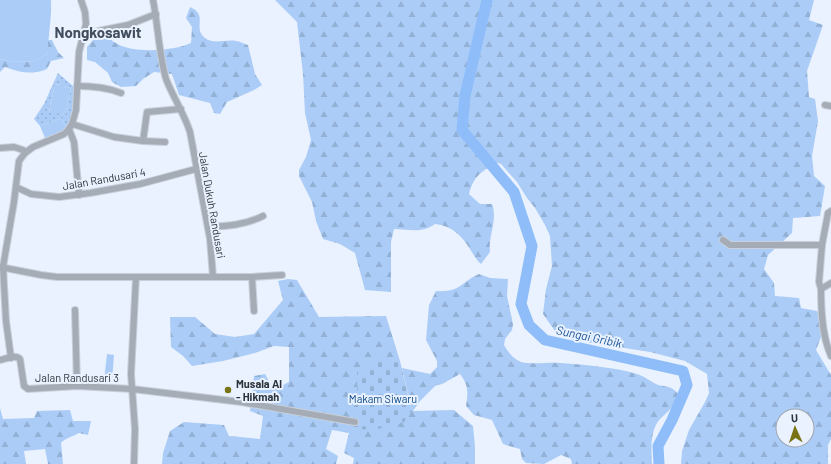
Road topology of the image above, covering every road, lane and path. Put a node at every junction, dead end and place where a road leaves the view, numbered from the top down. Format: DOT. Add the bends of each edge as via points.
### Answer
graph roads {
  1 [pos="81,0"];
  2 [pos="154,0"];
  3 [pos="156,14"];
  4 [pos="84,34"];
  5 [pos="77,86"];
  6 [pos="121,93"];
  7 [pos="181,109"];
  8 [pos="71,127"];
  9 [pos="143,141"];
  10 [pos="165,142"];
  11 [pos="0,148"];
  12 [pos="25,153"];
  13 [pos="196,169"];
  14 [pos="16,187"];
  15 [pos="79,195"];
  16 [pos="831,211"];
  17 [pos="263,216"];
  18 [pos="208,227"];
  19 [pos="723,240"];
  20 [pos="822,245"];
  21 [pos="2,267"];
  22 [pos="282,275"];
  23 [pos="136,277"];
  24 [pos="213,277"];
  25 [pos="252,277"];
  26 [pos="831,283"];
  27 [pos="821,289"];
  28 [pos="75,310"];
  29 [pos="254,310"];
  30 [pos="831,356"];
  31 [pos="11,358"];
  32 [pos="0,360"];
  33 [pos="78,386"];
  34 [pos="132,389"];
  35 [pos="355,422"];
  36 [pos="134,464"];
  1 -- 4 [label="street" via="86,18"];
  2 -- 3 [label="street, Jalan Dukuh Randusari"];
  3 -- 4 [label="street" via="128,25"];
  3 -- 7 [label="street, Jalan Dukuh Randusari" via="166,78"];
  4 -- 5 [label="street" via="79,52"];
  5 -- 6 [label="street" via="98,86"];
  5 -- 8 [label="street" via="76,110"];
  7 -- 9 [label="street" via="147,112"];
  7 -- 13 [label="street, Jalan Dukuh Randusari" via="190,132"];
  8 -- 9 [label="street"];
  8 -- 12 [label="street" via="64,134"];
  8 -- 15 [label="street"];
  9 -- 10 [label="street"];
  11 -- 12 [label="street" via="14,147"];
  12 -- 14 [label="street" via="19,161"];
  13 -- 15 [label="street, Jalan Randusari 4" via="140,184"];
  13 -- 18 [label="street, Jalan Dukuh Randusari"];
  14 -- 15 [label="street, Jalan Randusari 4" via="31,194 59,197"];
  14 -- 21 [label="street"];
  16 -- 20 [label="street" via="828,212"];
  17 -- 18 [label="street" via="241,224"];
  18 -- 24 [label="street, Jalan Dukuh Randusari"];
  19 -- 20 [label="street" via="730,245"];
  20 -- 27 [label="street" via="819,282"];
  21 -- 23 [label="street" via="57,277"];
  21 -- 31 [label="street"];
  22 -- 25 [label="street"];
  23 -- 24 [label="street"];
  23 -- 34 [label="street"];
  24 -- 25 [label="street"];
  25 -- 29 [label="street"];
  26 -- 27 [label="street"];
  27 -- 30 [label="street" via="823,324"];
  28 -- 33 [label="street"];
  31 -- 32 [label="street"];
  31 -- 33 [label="street, Jalan Randusari 3" via="18,357 20,360 26,388"];
  33 -- 34 [label="street, Jalan Randusari 3"];
  34 -- 35 [label="street, Jalan Randusari 3" via="241,402"];
  34 -- 36 [label="street"];
}
